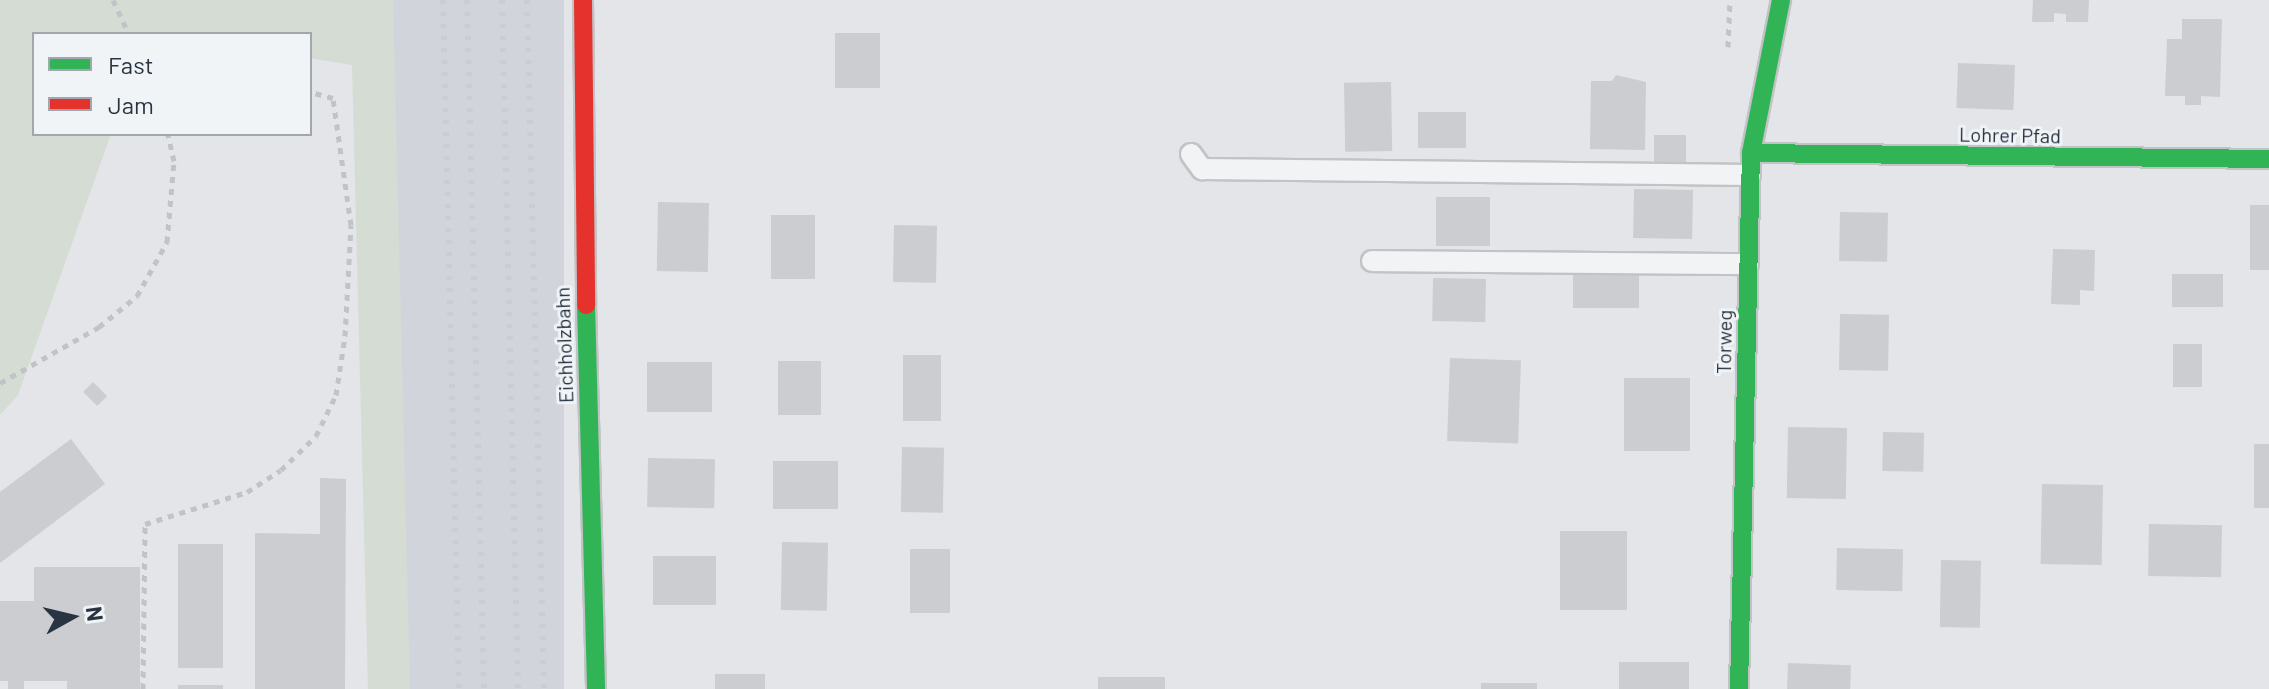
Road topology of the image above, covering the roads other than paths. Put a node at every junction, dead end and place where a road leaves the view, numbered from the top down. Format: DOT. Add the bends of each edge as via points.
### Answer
graph roads {
  1 [pos="583,0"];
  2 [pos="1781,0"];
  3 [pos="1751,153"];
  4 [pos="1191,154"];
  5 [pos="2269,159"];
  6 [pos="1750,175"];
  7 [pos="1372,261"];
  8 [pos="1748,264"];
  9 [pos="596,689"];
  10 [pos="1739,689"];
  1 -- 9 [label="street, Eichholzbahn" via="580,70"];
  2 -- 3 [label="street, Torweg"];
  3 -- 5 [label="street, Lohrer Pfad"];
  3 -- 6 [label="street, Torweg"];
  4 -- 6 [label="lane" via="1202,169"];
  6 -- 8 [label="street, Torweg"];
  7 -- 8 [label="lane"];
  8 -- 10 [label="street, Torweg"];
}
